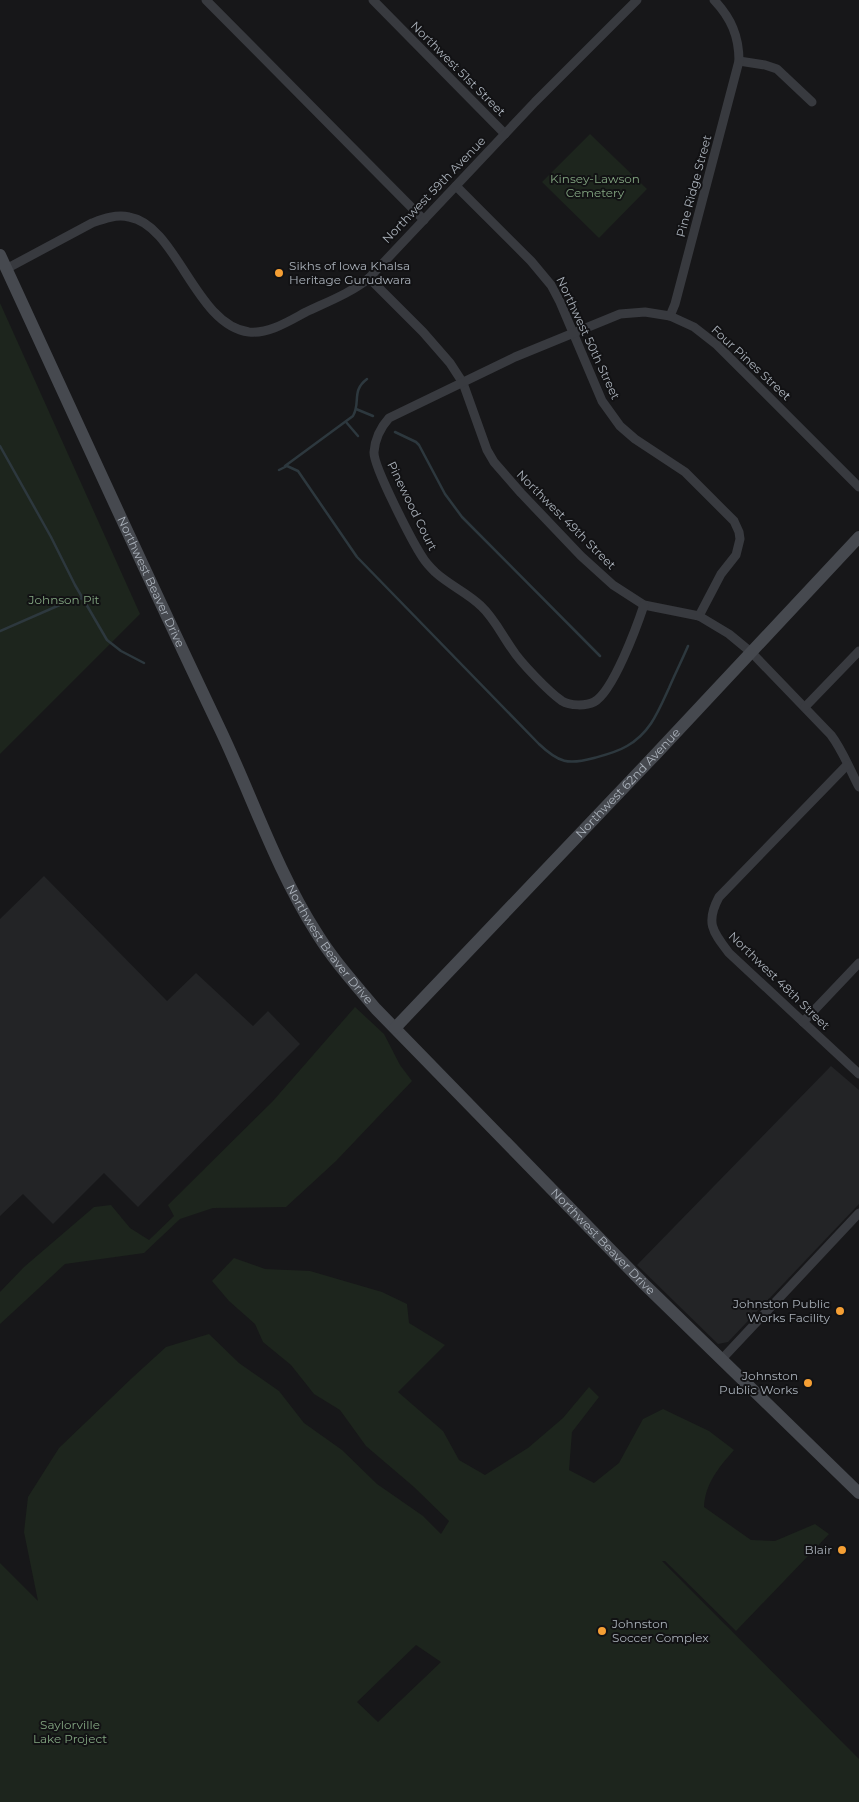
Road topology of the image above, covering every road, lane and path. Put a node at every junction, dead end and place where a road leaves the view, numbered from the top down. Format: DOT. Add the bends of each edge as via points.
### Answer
graph roads {
  1 [pos="206,0"];
  2 [pos="373,0"];
  3 [pos="637,0"];
  4 [pos="714,0"];
  5 [pos="739,61"];
  6 [pos="812,102"];
  7 [pos="505,134"];
  8 [pos="456,186"];
  9 [pos="424,220"];
  10 [pos="0,255"];
  11 [pos="6,269"];
  12 [pos="369,278"];
  13 [pos="670,316"];
  14 [pos="573,334"];
  15 [pos="463,383"];
  16 [pos="859,487"];
  17 [pos="859,537"];
  18 [pos="644,605"];
  19 [pos="699,616"];
  20 [pos="859,651"];
  21 [pos="752,653"];
  22 [pos="806,708"];
  23 [pos="847,765"];
  24 [pos="859,787"];
  25 [pos="859,963"];
  26 [pos="803,1022"];
  27 [pos="395,1028"];
  28 [pos="859,1074"];
  29 [pos="859,1213"];
  30 [pos="721,1360"];
  31 [pos="859,1493"];
  1 -- 9 [label="street"];
  2 -- 7 [label="street, Northwest 51st Street"];
  3 -- 7 [label="street, Northwest 59th Avenue"];
  4 -- 5 [label="street" via="735,33"];
  5 -- 6 [label="street" via="777,69"];
  5 -- 13 [label="street, Pine Ridge Street"];
  7 -- 8 [label="street, Northwest 59th Avenue"];
  8 -- 9 [label="street, Northwest 59th Avenue"];
  8 -- 14 [label="street, Northwest 50th Street" via="543,274 555,292"];
  9 -- 12 [label="street, Northwest 59th Avenue"];
  10 -- 11 [label="main road, Northwest Beaver Drive"];
  11 -- 12 [label="street, Northwest 59th Avenue" via="92,223 128,216 140,220 159,237 218,318 249,332 280,325 354,289"];
  11 -- 27 [label="main road, Northwest Beaver Drive" via="290,887 317,934 345,973"];
  12 -- 15 [label="street, Northwest 49th Street" via="423,332"];
  13 -- 14 [label="street, Four Pines Street" via="645,312 620,314"];
  13 -- 16 [label="street, Four Pines Street" via="694,327 717,345"];
  14 -- 15 [label="street, Four Pines Street" via="515,357"];
  14 -- 19 [label="street, Northwest 50th Street" via="602,401 620,426 685,472 737,527 740,545 736,555 721,574"];
  15 -- 18 [label="street, Northwest 49th Street" via="488,450 505,476 581,556 613,585"];
  15 -- 18 [label="street, Pinewood Court" via="389,418 377,437 374,453 378,471 424,560 437,574 481,606 513,651 563,702 582,705 602,696 611,684"];
  17 -- 21 [label="main road, Northwest 62nd Avenue"];
  18 -- 19 [label="street, Northwest 49th Street"];
  19 -- 21 [label="street, Northwest 49th Street"];
  20 -- 22 [label="street"];
  21 -- 22 [label="street, Northwest 49th Street"];
  21 -- 27 [label="main road, Northwest 62nd Avenue"];
  22 -- 23 [label="street, Northwest 49th Street" via="840,747"];
  23 -- 24 [label="street, Northwest 49th Street"];
  23 -- 26 [label="street, Northwest 48th Street" via="719,897 712,910 711,923 729,953"];
  25 -- 26 [label="street"];
  26 -- 28 [label="street, Northwest 48th Street"];
  27 -- 30 [label="main road, Northwest Beaver Drive"];
  29 -- 30 [label="street"];
  30 -- 31 [label="main road, Northwest Beaver Drive"];
}
